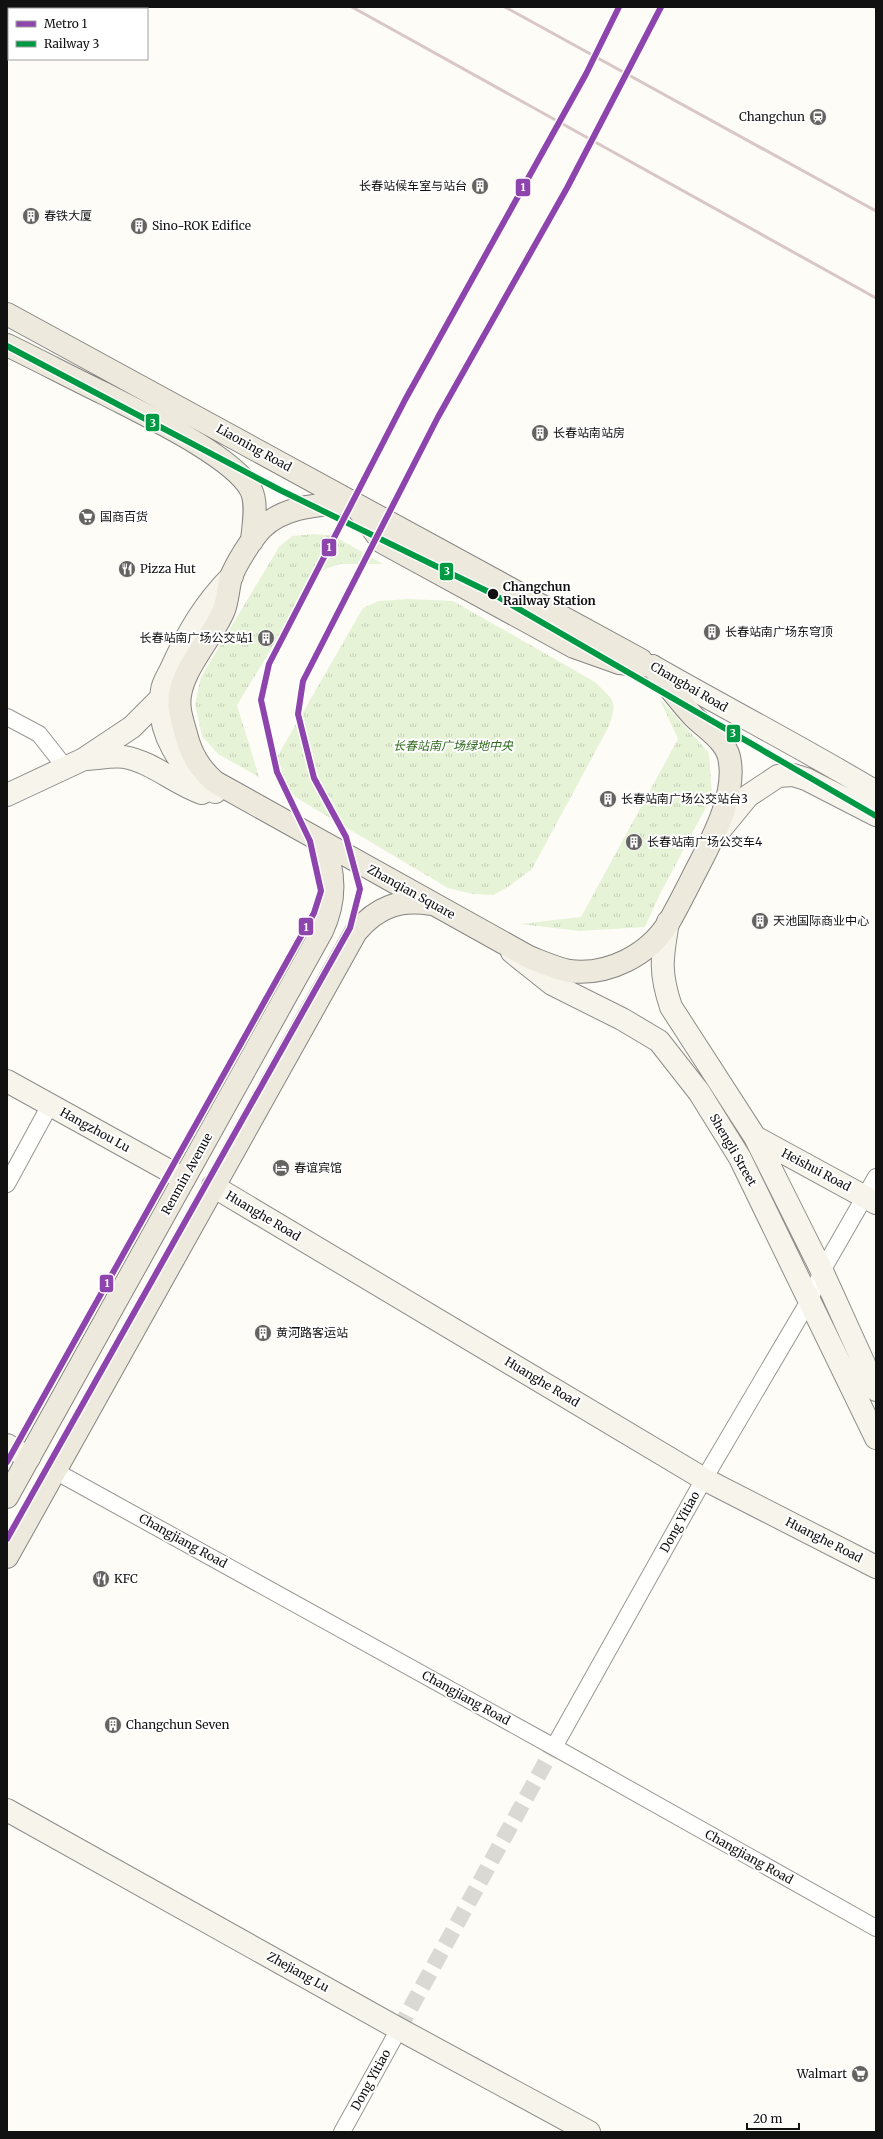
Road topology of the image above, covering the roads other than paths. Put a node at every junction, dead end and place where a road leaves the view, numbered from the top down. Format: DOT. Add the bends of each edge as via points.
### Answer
graph roads {
  1 [pos="7,314"];
  2 [pos="7,345"];
  3 [pos="353,502"];
  4 [pos="252,541"];
  5 [pos="232,576"];
  6 [pos="502,582"];
  7 [pos="652,666"];
  8 [pos="162,697"];
  9 [pos="7,717"];
  10 [pos="75,763"];
  11 [pos="876,792"];
  12 [pos="7,795"];
  13 [pos="227,798"];
  14 [pos="876,815"];
  15 [pos="289,824"];
  16 [pos="714,837"];
  17 [pos="322,842"];
  18 [pos="433,904"];
  19 [pos="668,922"];
  20 [pos="499,941"];
  21 [pos="7,1081"];
  22 [pos="50,1105"];
  23 [pos="755,1137"];
  24 [pos="876,1177"];
  25 [pos="184,1179"];
  26 [pos="7,1184"];
  27 [pos="213,1186"];
  28 [pos="871,1200"];
  29 [pos="822,1271"];
  30 [pos="810,1299"];
  31 [pos="876,1390"];
  32 [pos="876,1438"];
  33 [pos="7,1445"];
  34 [pos="29,1458"];
  35 [pos="55,1471"];
  36 [pos="704,1479"];
  37 [pos="7,1497"];
  38 [pos="7,1557"];
  39 [pos="876,1567"];
  40 [pos="554,1747"];
  41 [pos="7,1810"];
  42 [pos="876,1928"];
  43 [pos="399,2029"];
  44 [pos="342,2132"];
  45 [pos="589,2132"];
  1 -- 3 [label="main road, Liaoning Road"];
  2 -- 4 [label="main road, Liaoning Road" via="156,421 214,455 238,473 251,490 254,512"];
  3 -- 4 [label="main road, Zhanqian Square" via="305,507 286,514 262,528"];
  3 -- 6 [label="main road, Liaoning Road"];
  3 -- 7 [label="main road" via="382,542 574,647 618,663"];
  4 -- 5 [label="main road, Zhanqian Square"];
  5 -- 8 [label="main road" via="212,596 183,642 162,689"];
  5 -- 15 [label="main road, Zhanqian Square" via="224,609 186,677 179,709 194,759 203,771 215,782"];
  6 -- 7 [label="main road, Changbai Road"];
  7 -- 11 [label="main road, Changbai Road"];
  7 -- 16 [label="main road, Zhanqian Square" via="694,716 723,744 729,757 729,792"];
  8 -- 10 [label="main road" via="132,727"];
  8 -- 13 [label="main road" via="162,716 170,745 188,770"];
  9 -- 10 [label="street" via="39,734"];
  10 -- 12 [label="main road"];
  10 -- 13 [label="main road" via="123,757 146,764 193,790"];
  13 -- 15 [label="main road" via="262,818"];
  14 -- 16 [label="main road" via="806,779 793,775 778,776 748,796"];
  15 -- 17 [label="main road, Zhanqian Square"];
  16 -- 19 [label="main road, Zhanqian Square"];
  17 -- 18 [label="main road, Zhanqian Square"];
  17 -- 25 [label="main road, Renmin Avenue" via="328,855 334,890 328,917"];
  18 -- 20 [label="main road, Zhanqian Square"];
  18 -- 27 [label="main road" via="405,902 390,906 376,912 356,932"];
  19 -- 20 [label="main road, Zhanqian Square" via="646,948 628,960 607,968 588,971 569,971 553,967"];
  19 -- 23 [label="main road, Shengli Street" via="662,963 663,984 670,1007"];
  20 -- 30 [label="main road, Shengli Street" via="552,984 622,1018 659,1041 699,1092 740,1158"];
  21 -- 22 [label="main road, Hangzhou Lu"];
  22 -- 25 [label="main road, Hangzhou Lu"];
  22 -- 26 [label="street"];
  23 -- 28 [label="main road, Heishui Road"];
  23 -- 29 [label="main road, Shengli Street"];
  24 -- 28 [label="street, Dong Yitiao"];
  25 -- 34 [label="main road, Renmin Avenue"];
  27 -- 35 [label="main road"];
  27 -- 36 [label="main road, Huanghe Road"];
  28 -- 29 [label="street, Dong Yitiao"];
  29 -- 30 [label="street, Dong Yitiao"];
  29 -- 31 [label="main road, Shengli Street"];
  30 -- 32 [label="main road, Shengli Street"];
  30 -- 36 [label="street, Dong Yitiao"];
  33 -- 34 [label="main road"];
  34 -- 37 [label="main road, Renmin Avenue"];
  35 -- 38 [label="main road"];
  35 -- 40 [label="street, Changjiang Road"];
  36 -- 39 [label="main road, Huanghe Road"];
  36 -- 40 [label="street, Dong Yitiao"];
  40 -- 42 [label="street, Changjiang Road"];
  41 -- 43 [label="main road, Zhejiang Lu"];
  43 -- 44 [label="street, Dong Yitiao"];
  43 -- 45 [label="main road, Zhejiang Lu"];
}
